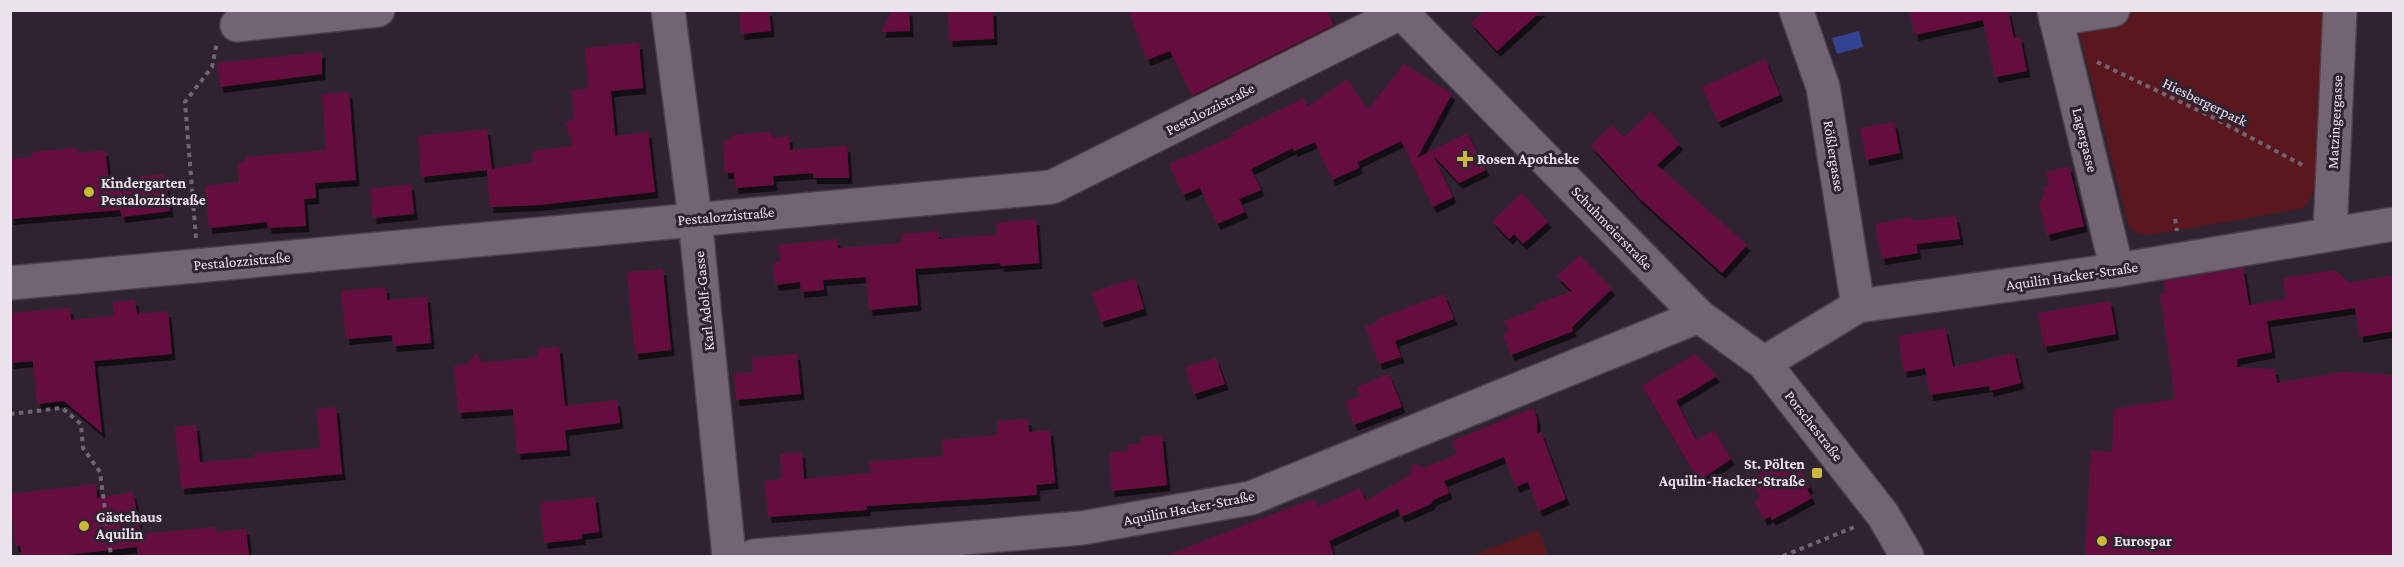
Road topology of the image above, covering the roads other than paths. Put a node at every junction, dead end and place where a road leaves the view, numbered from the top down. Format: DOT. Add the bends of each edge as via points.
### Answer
graph roads {
  1 [pos="378,10"];
  2 [pos="668,10"];
  3 [pos="1796,10"];
  4 [pos="2113,10"];
  5 [pos="2340,10"];
  6 [pos="1402,11"];
  7 [pos="2055,15"];
  8 [pos="237,25"];
  9 [pos="695,218"];
  10 [pos="2394,224"];
  11 [pos="2330,233"];
  12 [pos="2117,270"];
  13 [pos="10,283"];
  14 [pos="1858,306"];
  15 [pos="1699,316"];
  16 [pos="1764,363"];
  17 [pos="729,556"];
  18 [pos="754,556"];
  19 [pos="1907,556"];
  1 -- 8 [label="street"];
  2 -- 9 [label="street, Karl Adolf-Gasse"];
  3 -- 14 [label="street, Rößlergasse" via="1823,87"];
  4 -- 7 [label="street"];
  5 -- 11 [label="street, Matzingergasse"];
  6 -- 9 [label="street, Pestalozzistraße" via="1052,187"];
  6 -- 15 [label="street, Schuhmeierstraße"];
  7 -- 12 [label="street, Lagergasse"];
  9 -- 13 [label="street, Pestalozzistraße"];
  9 -- 17 [label="street, Karl Adolf-Gasse"];
  10 -- 11 [label="street, Aquilin Hacker-Straße"];
  11 -- 12 [label="street, Aquilin Hacker-Straße"];
  12 -- 14 [label="street, Aquilin Hacker-Straße"];
  14 -- 16 [label="street, Aquilin Hacker-Straße"];
  15 -- 16 [label="street, Porschestraße"];
  15 -- 18 [label="street, Aquilin Hacker-Straße" via="1251,498 1082,528"];
  16 -- 19 [label="street, Porschestraße" via="1883,515"];
}
